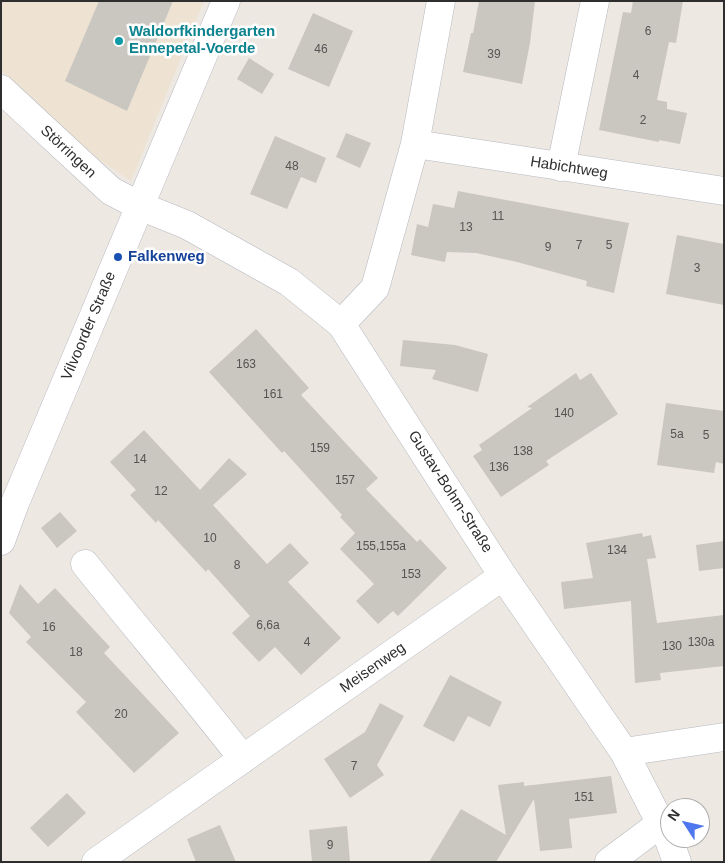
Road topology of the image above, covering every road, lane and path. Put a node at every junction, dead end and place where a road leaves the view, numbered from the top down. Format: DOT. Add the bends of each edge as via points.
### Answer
graph roads {
  1 [pos="226,1"];
  2 [pos="441,1"];
  3 [pos="595,1"];
  4 [pos="1,89"];
  5 [pos="415,144"];
  6 [pos="561,167"];
  7 [pos="724,191"];
  8 [pos="140,206"];
  9 [pos="341,324"];
  10 [pos="1,542"];
  11 [pos="85,564"];
  12 [pos="503,576"];
  13 [pos="724,737"];
  14 [pos="624,752"];
  15 [pos="243,760"];
  16 [pos="660,824"];
  17 [pos="671,848"];
  18 [pos="96,862"];
  19 [pos="609,862"];
  20 [pos="677,862"];
  1 -- 8 [label="street, Vilvoorder Straße"];
  2 -- 5 [label="street"];
  3 -- 6 [label="street"];
  4 -- 8 [label="street, Störringen" via="111,191"];
  5 -- 6 [label="street, Habichtweg"];
  5 -- 9 [label="street" via="374,288"];
  6 -- 7 [label="street, Habichtweg"];
  8 -- 9 [label="street, Gustav-Bohm-Straße" via="186,225 289,282"];
  8 -- 10 [label="street, Vilvoorder Straße"];
  9 -- 12 [label="street, Gustav-Bohm-Straße"];
  11 -- 15 [label="street" via="214,720"];
  12 -- 14 [label="street, Gustav-Bohm-Straße"];
  12 -- 15 [label="street, Meisenweg"];
  13 -- 14 [label="street"];
  14 -- 16 [label="street, Gustav-Bohm-Straße"];
  15 -- 18 [label="street, Meisenweg"];
  16 -- 19 [label="street"];
  17 -- 20 [label="street, Gustav-Bohm-Straße"];
}
